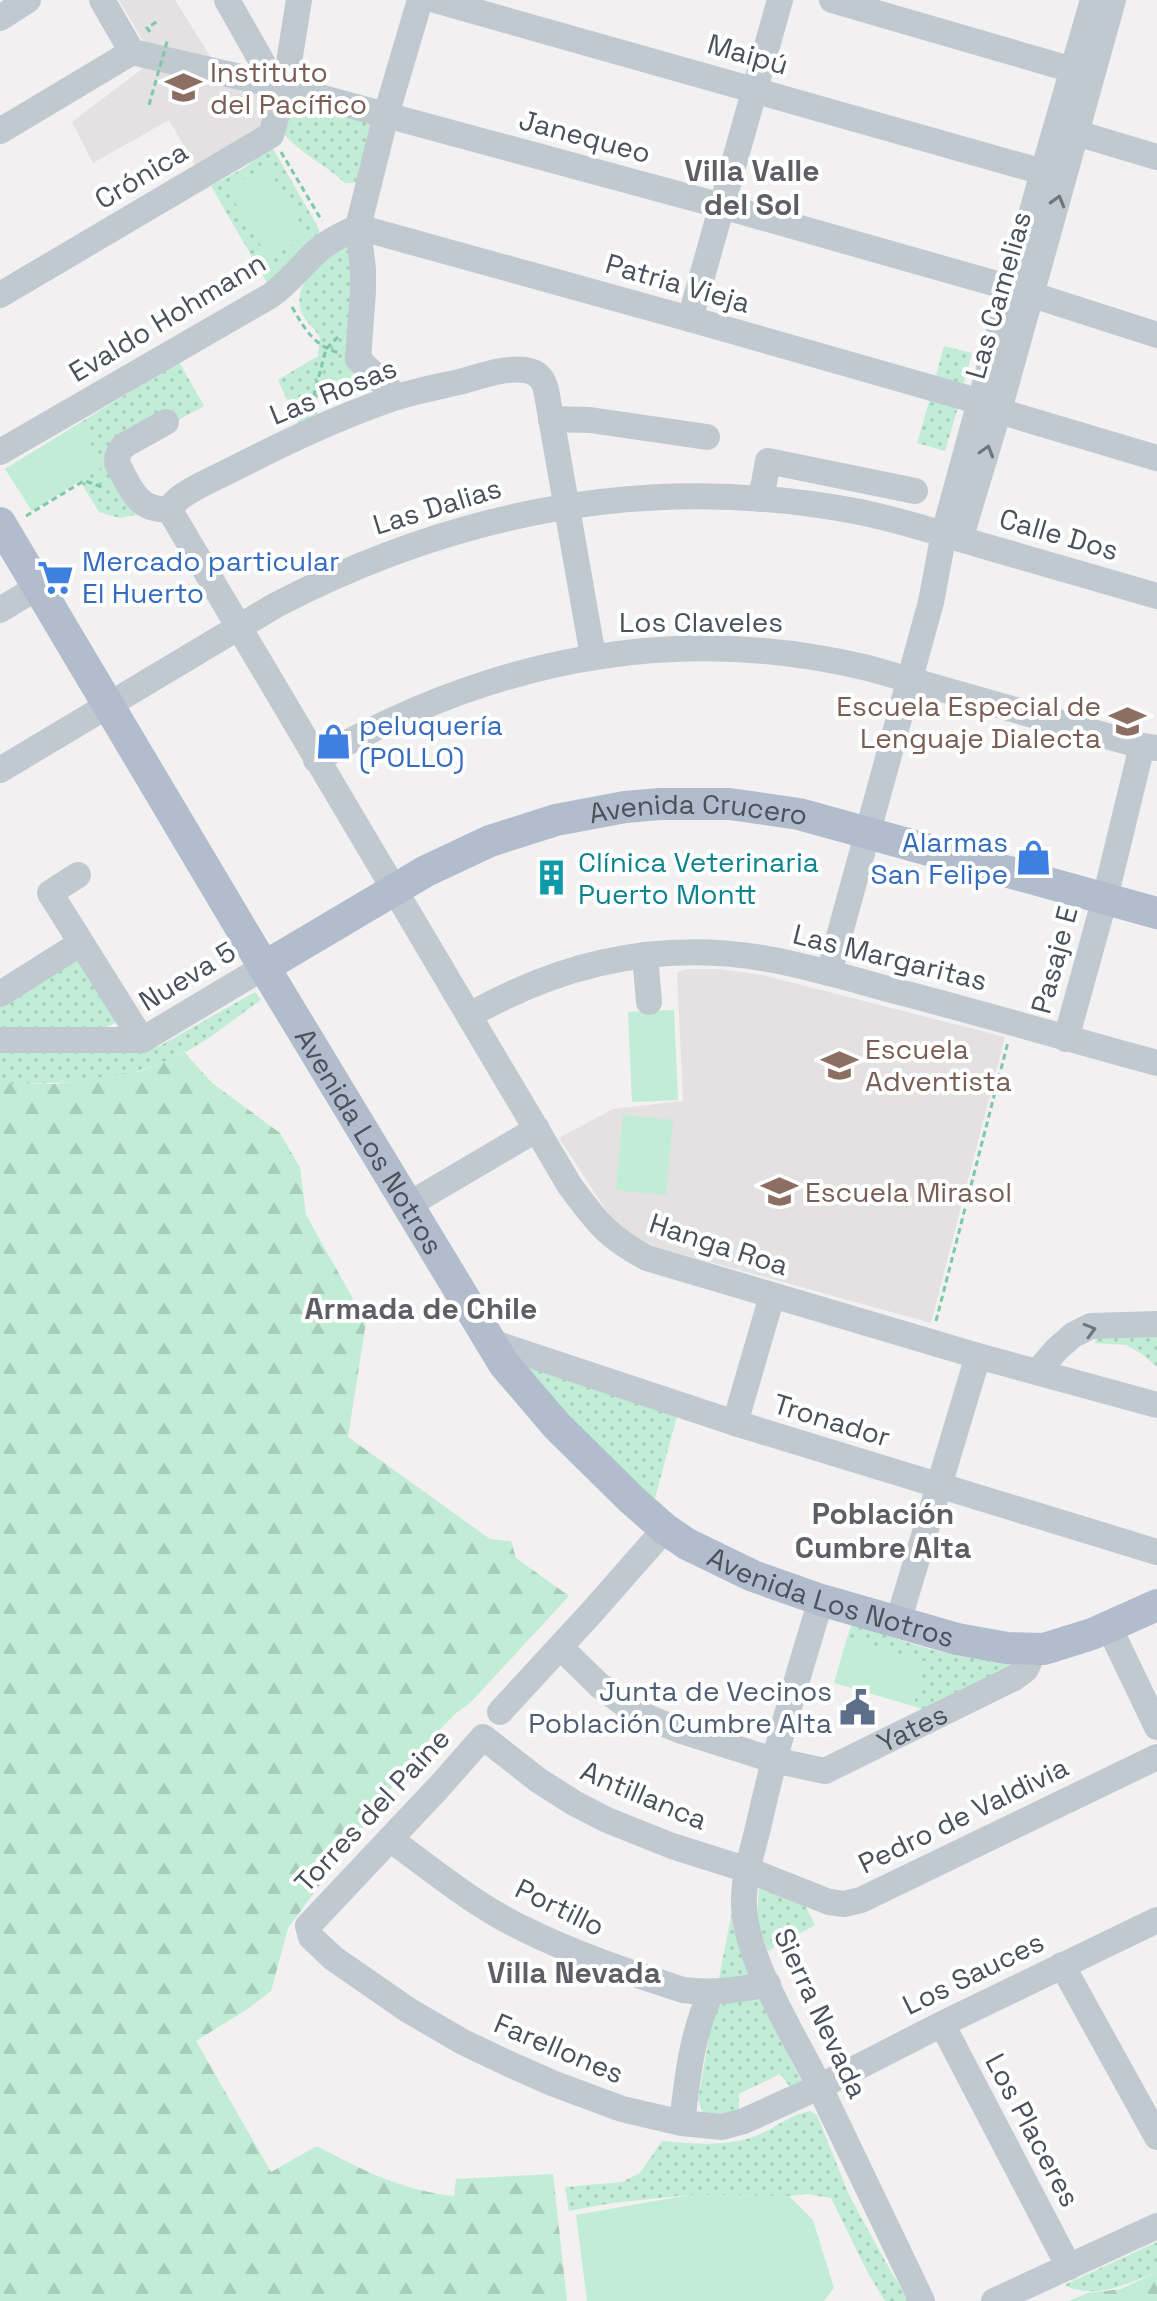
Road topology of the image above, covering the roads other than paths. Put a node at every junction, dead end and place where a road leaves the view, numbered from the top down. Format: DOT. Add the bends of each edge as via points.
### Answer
graph roads {
  1 [pos="28,0"];
  2 [pos="102,0"];
  3 [pos="227,0"];
  4 [pos="299,0"];
  5 [pos="420,0"];
  6 [pos="435,0"];
  7 [pos="780,0"];
  8 [pos="832,0"];
  9 [pos="1093,0"];
  10 [pos="1113,0"];
  11 [pos="0,18"];
  12 [pos="132,52"];
  13 [pos="1073,70"];
  14 [pos="280,86"];
  15 [pos="755,89"];
  16 [pos="386,115"];
  17 [pos="1066,130"];
  18 [pos="0,131"];
  19 [pos="1157,157"];
  20 [pos="1043,172"];
  21 [pos="722,206"];
  22 [pos="358,227"];
  23 [pos="1021,292"];
  24 [pos="0,295"];
  25 [pos="690,319"];
  26 [pos="1157,335"];
  27 [pos="397,397"];
  28 [pos="990,407"];
  29 [pos="551,419"];
  30 [pos="166,422"];
  31 [pos="707,437"];
  32 [pos="0,452"];
  33 [pos="1157,458"];
  34 [pos="915,491"];
  35 [pos="761,499"];
  36 [pos="567,506"];
  37 [pos="171,513"];
  38 [pos="13,519"];
  39 [pos="952,536"];
  40 [pos="38,587"];
  41 [pos="1157,596"];
  42 [pos="0,610"];
  43 [pos="238,627"];
  44 [pos="593,656"];
  45 [pos="909,679"];
  46 [pos="108,705"];
  47 [pos="1150,747"];
  48 [pos="316,760"];
  49 [pos="0,770"];
  50 [pos="868,831"];
  51 [pos="78,875"];
  52 [pos="396,889"];
  53 [pos="1105,898"];
  54 [pos="1157,913"];
  55 [pos="81,943"];
  56 [pos="645,955"];
  57 [pos="264,967"];
  58 [pos="829,973"];
  59 [pos="3,986"];
  60 [pos="649,1002"];
  61 [pos="470,1015"];
  62 [pos="1066,1039"];
  63 [pos="0,1040"];
  64 [pos="142,1040"];
  65 [pos="1157,1063"];
  66 [pos="537,1129"];
  67 [pos="408,1205"];
  68 [pos="772,1296"];
  69 [pos="1157,1324"];
  70 [pos="491,1342"];
  71 [pos="978,1356"];
  72 [pos="1038,1371"];
  73 [pos="1157,1405"];
  74 [pos="735,1423"];
  75 [pos="938,1487"];
  76 [pos="665,1529"];
  77 [pos="1157,1552"];
  78 [pos="821,1600"];
  79 [pos="1157,1605"];
  80 [pos="898,1622"];
  81 [pos="1109,1627"];
  82 [pos="560,1647"];
  83 [pos="1035,1649"];
  84 [pos="500,1712"];
  85 [pos="1157,1727"];
  86 [pos="483,1737"];
  87 [pos="1157,1757"];
  88 [pos="773,1760"];
  89 [pos="390,1839"];
  90 [pos="748,1870"];
  91 [pos="1157,1920"];
  92 [pos="308,1926"];
  93 [pos="1062,1965"];
  94 [pos="768,1984"];
  95 [pos="711,1993"];
  96 [pos="942,2024"];
  97 [pos="819,2087"];
  98 [pos="682,2123"];
  99 [pos="1157,2137"];
  100 [pos="1157,2226"];
  101 [pos="1069,2267"];
  102 [pos="922,2301"];
  103 [pos="994,2301"];
  1 -- 11 [label="street"];
  2 -- 12 [label="street"];
  3 -- 14 [label="street"];
  4 -- 14 [label="street"];
  5 -- 16 [label="street"];
  6 -- 15 [label="street, Maipú"];
  7 -- 15 [label="street"];
  8 -- 13 [label="street"];
  9 -- 13 [label="street, Las Camelias"];
  10 -- 17 [label="street, Las Camelias"];
  12 -- 14 [label="street, Janequeo"];
  12 -- 18 [label="street"];
  13 -- 17 [label="street, Las Camelias"];
  14 -- 16 [label="street, Janequeo"];
  14 -- 24 [label="street, Crónica" via="271,135"];
  15 -- 20 [label="street, Maipú"];
  15 -- 21 [label="street"];
  16 -- 21 [label="street, Janequeo"];
  16 -- 22 [label="street"];
  17 -- 19 [label="street"];
  17 -- 20 [label="street, Las Camelias"];
  23 -- 17 [label="street, Las Camelias, one-way"];
  20 -- 23 [label="street, Las Camelias"];
  21 -- 23 [label="street, Janequeo"];
  21 -- 25 [label="street"];
  22 -- 25 [label="street, Patria Vieja"];
  22 -- 27 [label="street" via="363,269 358,359"];
  22 -- 32 [label="street, Evaldo Hohmann" via="314,254 284,286"];
  23 -- 26 [label="street, Janequeo"];
  23 -- 28 [label="street, Las Camelias"];
  25 -- 28 [label="street, Patria Vieja"];
  27 -- 29 [label="street, Las Rosas" via="515,370 533,372 546,387"];
  27 -- 37 [label="street, Las Rosas" via="306,433 204,484 179,499"];
  28 -- 33 [label="street, Patria Vieja"];
  28 -- 39 [label="street, Las Camelias"];
  29 -- 31 [label="street"];
  29 -- 36 [label="street"];
  30 -- 37 [label="street" via="125,445 117,463 138,500"];
  34 -- 35 [label="street" via="768,461"];
  35 -- 36 [label="street, Las Dalias" via="665,497"];
  35 -- 39 [label="street, Las Dalias" via="855,511"];
  36 -- 43 [label="street, Las Dalias" via="483,523 398,549 316,584"];
  36 -- 44 [label="street"];
  37 -- 43 [label="street, Hanga Roa"];
  38 -- 40 [label="main road, Avenida Los Notros"];
  39 -- 41 [label="street, Calle Dos"];
  39 -- 45 [label="street, Las Camelias" via="952,564 931,602"];
  40 -- 42 [label="street"];
  40 -- 46 [label="main road, Avenida Los Notros"];
  43 -- 46 [label="street, Las Dalias"];
  43 -- 48 [label="street, Hanga Roa"];
  44 -- 45 [label="street, Los Claveles" via="687,649 778,651"];
  44 -- 48 [label="street, Los Claveles" via="431,702"];
  45 -- 47 [label="street, Los Claveles"];
  45 -- 50 [label="street, Las Camelias"];
  46 -- 49 [label="street, Las Dalias"];
  46 -- 57 [label="main road, Avenida Los Notros"];
  47 -- 53 [label="street, Pasaje E"];
  48 -- 52 [label="street, Hanga Roa"];
  50 -- 52 [label="main road, Avenida Crucero" via="730,804 625,807 556,820 490,841"];
  50 -- 53 [label="main road, Avenida Crucero"];
  50 -- 58 [label="street, Las Camelias"];
  51 -- 55 [label="street" via="50,893"];
  52 -- 57 [label="main road, Avenida Crucero"];
  52 -- 61 [label="street, Hanga Roa"];
  53 -- 54 [label="main road, Avenida Crucero"];
  53 -- 62 [label="street, Pasaje E"];
  55 -- 59 [label="street"];
  55 -- 64 [label="street"];
  56 -- 58 [label="street, Las Margaritas" via="738,954"];
  56 -- 60 [label="street"];
  56 -- 61 [label="street, Las Margaritas" via="555,974"];
  57 -- 64 [label="street, Nueva 5"];
  57 -- 67 [label="main road, Avenida Los Notros"];
  58 -- 62 [label="street, Las Margaritas"];
  61 -- 66 [label="street, Hanga Roa"];
  62 -- 65 [label="street, Las Margaritas"];
  63 -- 64 [label="street, Nueva 5"];
  66 -- 67 [label="street"];
  66 -- 68 [label="street, Hanga Roa" via="570,1186 621,1245"];
  67 -- 70 [label="main road, Avenida Los Notros"];
  68 -- 71 [label="street, Hanga Roa"];
  68 -- 74 [label="street"];
  72 -- 69 [label="street, one-way" via="1073,1335 1091,1326"];
  70 -- 74 [label="street, Tronador"];
  70 -- 76 [label="main road, Avenida Los Notros" via="557,1426"];
  71 -- 72 [label="street, Hanga Roa"];
  71 -- 75 [label="street"];
  72 -- 73 [label="street, Hanga Roa"];
  74 -- 75 [label="street, Tronador"];
  75 -- 77 [label="street, Tronador"];
  75 -- 80 [label="street"];
  76 -- 78 [label="main road, Avenida Los Notros" via="719,1561"];
  76 -- 82 [label="street"];
  78 -- 80 [label="main road, Avenida Los Notros"];
  78 -- 88 [label="street, Sierra Nevada"];
  79 -- 81 [label="main road"];
  80 -- 83 [label="main road, Avenida Los Notros" via="957,1639"];
  81 -- 83 [label="main road, Avenida Los Notros" via="1066,1644"];
  81 -- 85 [label="street"];
  82 -- 84 [label="street"];
  82 -- 88 [label="street, Yates" via="635,1712"];
  83 -- 88 [label="street, Yates" via="1026,1669 1014,1678 825,1771"];
  86 -- 89 [label="street, Torres del Paine"];
  86 -- 90 [label="street, Antillanca" via="538,1780 596,1814"];
  87 -- 90 [label="street, Pedro de Valdivia" via="853,1903 829,1902"];
  88 -- 90 [label="street, Sierra Nevada"];
  89 -- 92 [label="street, Torres del Paine"];
  89 -- 95 [label="street, Portillo" via="520,1927 603,1964 683,1990"];
  90 -- 94 [label="street, Sierra Nevada" via="745,1922"];
  91 -- 93 [label="street, Los Sauces"];
  92 -- 98 [label="street, Farellones" via="326,1953 463,2042 585,2096"];
  93 -- 96 [label="street, Los Sauces"];
  93 -- 99 [label="street"];
  94 -- 95 [label="street, Portillo"];
  94 -- 97 [label="street, Sierra Nevada"];
  95 -- 98 [label="street" via="701,2019"];
  96 -- 97 [label="street, Los Sauces"];
  96 -- 101 [label="street, Los Placeres"];
  97 -- 98 [label="street, Farellones" via="734,2124"];
  97 -- 102 [label="street, Sierra Nevada"];
  100 -- 101 [label="street"];
  101 -- 103 [label="street"];
}
